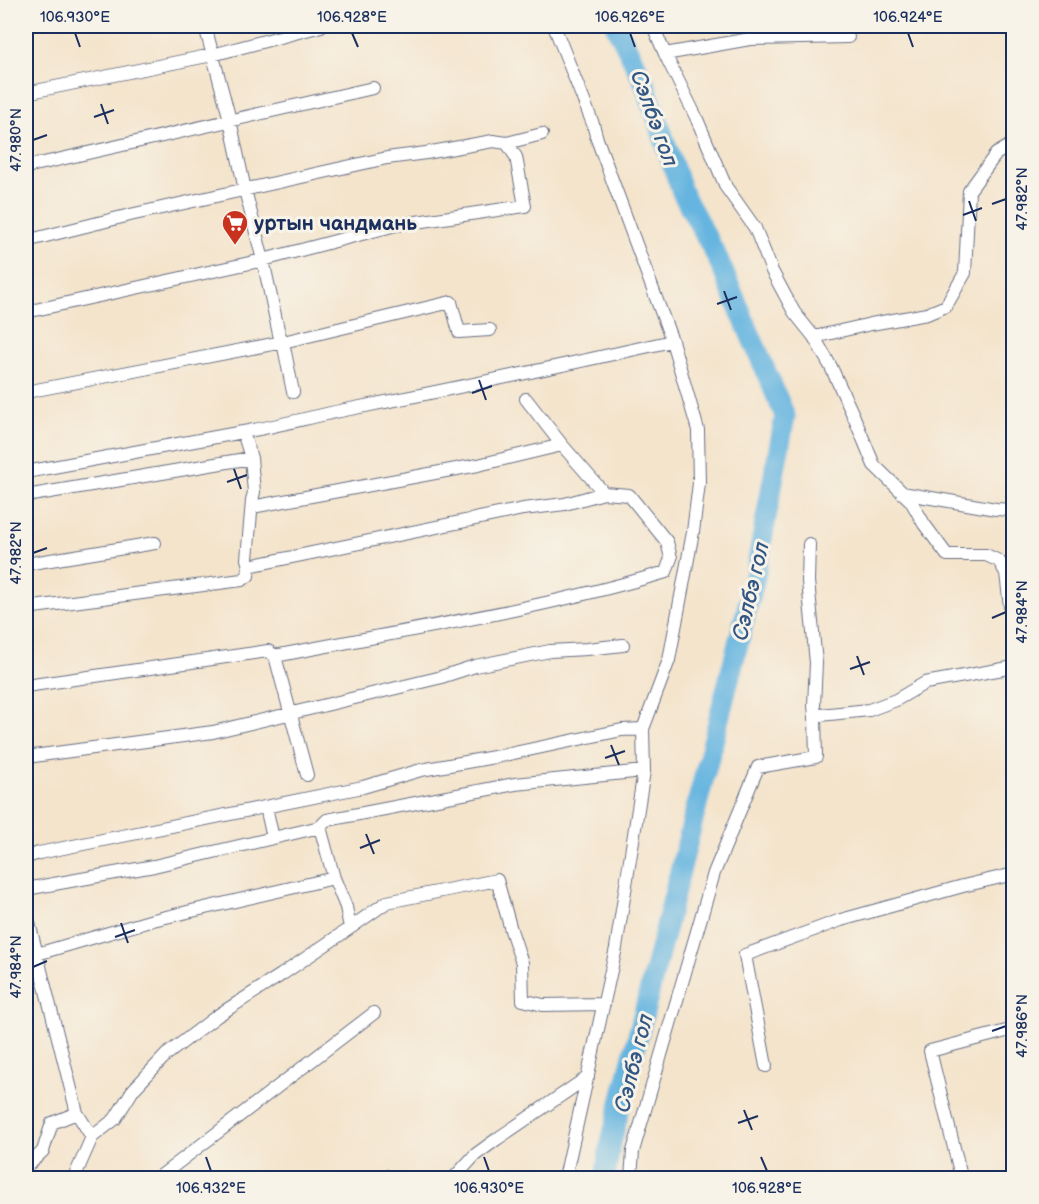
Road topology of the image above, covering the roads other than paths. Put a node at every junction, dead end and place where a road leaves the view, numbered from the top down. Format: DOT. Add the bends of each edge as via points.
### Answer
graph roads {
  1 [pos="205,26"];
  2 [pos="321,26"];
  3 [pos="554,26"];
  4 [pos="653,26"];
  5 [pos="848,37"];
  6 [pos="665,54"];
  7 [pos="212,55"];
  8 [pos="373,88"];
  9 [pos="26,93"];
  10 [pos="230,120"];
  11 [pos="542,134"];
  12 [pos="507,143"];
  13 [pos="1014,143"];
  14 [pos="26,167"];
  15 [pos="244,190"];
  16 [pos="26,241"];
  17 [pos="263,260"];
  18 [pos="26,312"];
  19 [pos="490,330"];
  20 [pos="814,337"];
  21 [pos="672,341"];
  22 [pos="283,342"];
  23 [pos="26,392"];
  24 [pos="293,392"];
  25 [pos="526,399"];
  26 [pos="243,432"];
  27 [pos="562,446"];
  28 [pos="251,458"];
  29 [pos="26,472"];
  30 [pos="604,493"];
  31 [pos="902,493"];
  32 [pos="26,496"];
  33 [pos="252,507"];
  34 [pos="1014,510"];
  35 [pos="155,543"];
  36 [pos="809,544"];
  37 [pos="26,564"];
  38 [pos="249,566"];
  39 [pos="26,608"];
  40 [pos="1014,641"];
  41 [pos="622,645"];
  42 [pos="275,656"];
  43 [pos="1014,667"];
  44 [pos="26,686"];
  45 [pos="291,713"];
  46 [pos="815,717"];
  47 [pos="643,729"];
  48 [pos="26,757"];
  49 [pos="644,771"];
  50 [pos="307,775"];
  51 [pos="266,807"];
  52 [pos="320,827"];
  53 [pos="273,838"];
  54 [pos="26,859"];
  55 [pos="1014,874"];
  56 [pos="334,878"];
  57 [pos="26,889"];
  58 [pos="26,917"];
  59 [pos="350,928"];
  60 [pos="37,954"];
  61 [pos="604,1004"];
  62 [pos="374,1013"];
  63 [pos="1014,1029"];
  64 [pos="766,1066"];
  65 [pos="588,1077"];
  66 [pos="77,1113"];
  67 [pos="92,1137"];
  68 [pos="26,1167"];
  69 [pos="74,1179"];
  70 [pos="158,1179"];
  71 [pos="381,1179"];
  72 [pos="388,1179"];
  73 [pos="454,1179"];
  74 [pos="565,1179"];
  75 [pos="631,1179"];
  76 [pos="953,1179"];
  1 -- 7 [label="street"];
  2 -- 7 [label="street"];
  3 -- 21 [label="street"];
  4 -- 6 [label="street"];
  5 -- 6 [label="street" via="750,39"];
  6 -- 20 [label="street" via="726,187 755,228 794,312"];
  7 -- 9 [label="street"];
  7 -- 10 [label="street"];
  8 -- 10 [label="street"];
  10 -- 14 [label="street"];
  10 -- 15 [label="street"];
  11 -- 12 [label="street"];
  12 -- 15 [label="street" via="493,141 387,158"];
  12 -- 17 [label="street" via="516,157 525,206 396,225"];
  13 -- 20 [label="street" via="996,154 969,191 965,273 946,306 927,314"];
  15 -- 16 [label="street"];
  15 -- 17 [label="street"];
  17 -- 18 [label="street"];
  17 -- 22 [label="street"];
  19 -- 22 [label="street" via="459,332 451,302"];
  20 -- 31 [label="street" via="874,465"];
  21 -- 26 [label="street"];
  21 -- 47 [label="street" via="698,430 699,483 669,660"];
  22 -- 23 [label="street"];
  22 -- 24 [label="street"];
  25 -- 27 [label="street"];
  26 -- 28 [label="street"];
  26 -- 29 [label="street"];
  27 -- 30 [label="street"];
  27 -- 33 [label="street"];
  28 -- 32 [label="street"];
  28 -- 33 [label="street"];
  30 -- 38 [label="street"];
  30 -- 42 [label="street" via="628,495 667,542 671,558 666,572 521,608"];
  31 -- 34 [label="street"];
  31 -- 40 [label="street" via="947,555 986,555 999,561 1006,573"];
  33 -- 38 [label="street"];
  35 -- 37 [label="street"];
  36 -- 46 [label="street"];
  38 -- 39 [label="street" via="248,576 242,580"];
  41 -- 45 [label="street" via="550,651 475,666"];
  42 -- 44 [label="street" via="268,651"];
  42 -- 45 [label="street"];
  43 -- 46 [label="street" via="925,683 869,710"];
  45 -- 48 [label="street" via="213,732"];
  45 -- 50 [label="street"];
  46 -- 75 [label="street" via="816,756 758,767 714,873 633,1151"];
  47 -- 49 [label="street"];
  47 -- 51 [label="street" via="421,770 363,787"];
  49 -- 52 [label="street" via="515,784 327,820"];
  49 -- 61 [label="street"];
  51 -- 53 [label="street"];
  51 -- 54 [label="street" via="39,853"];
  52 -- 53 [label="street"];
  52 -- 56 [label="street"];
  53 -- 57 [label="street" via="154,866"];
  55 -- 64 [label="street" via="841,920 745,955"];
  56 -- 59 [label="street"];
  56 -- 60 [label="street" via="153,920"];
  58 -- 60 [label="street"];
  59 -- 61 [label="street" via="387,902 497,880 522,963 523,1000 543,1005"];
  59 -- 67 [label="street" via="217,1016 166,1055 133,1090 115,1119"];
  60 -- 66 [label="street"];
  61 -- 65 [label="street"];
  62 -- 70 [label="street"];
  63 -- 76 [label="street" via="930,1051 960,1172"];
  65 -- 73 [label="street" via="497,1138"];
  65 -- 74 [label="street"];
  66 -- 67 [label="street"];
  66 -- 68 [label="street" via="52,1123 43,1151"];
  67 -- 69 [label="street"];
  71 -- 72 [label="street"];
}
